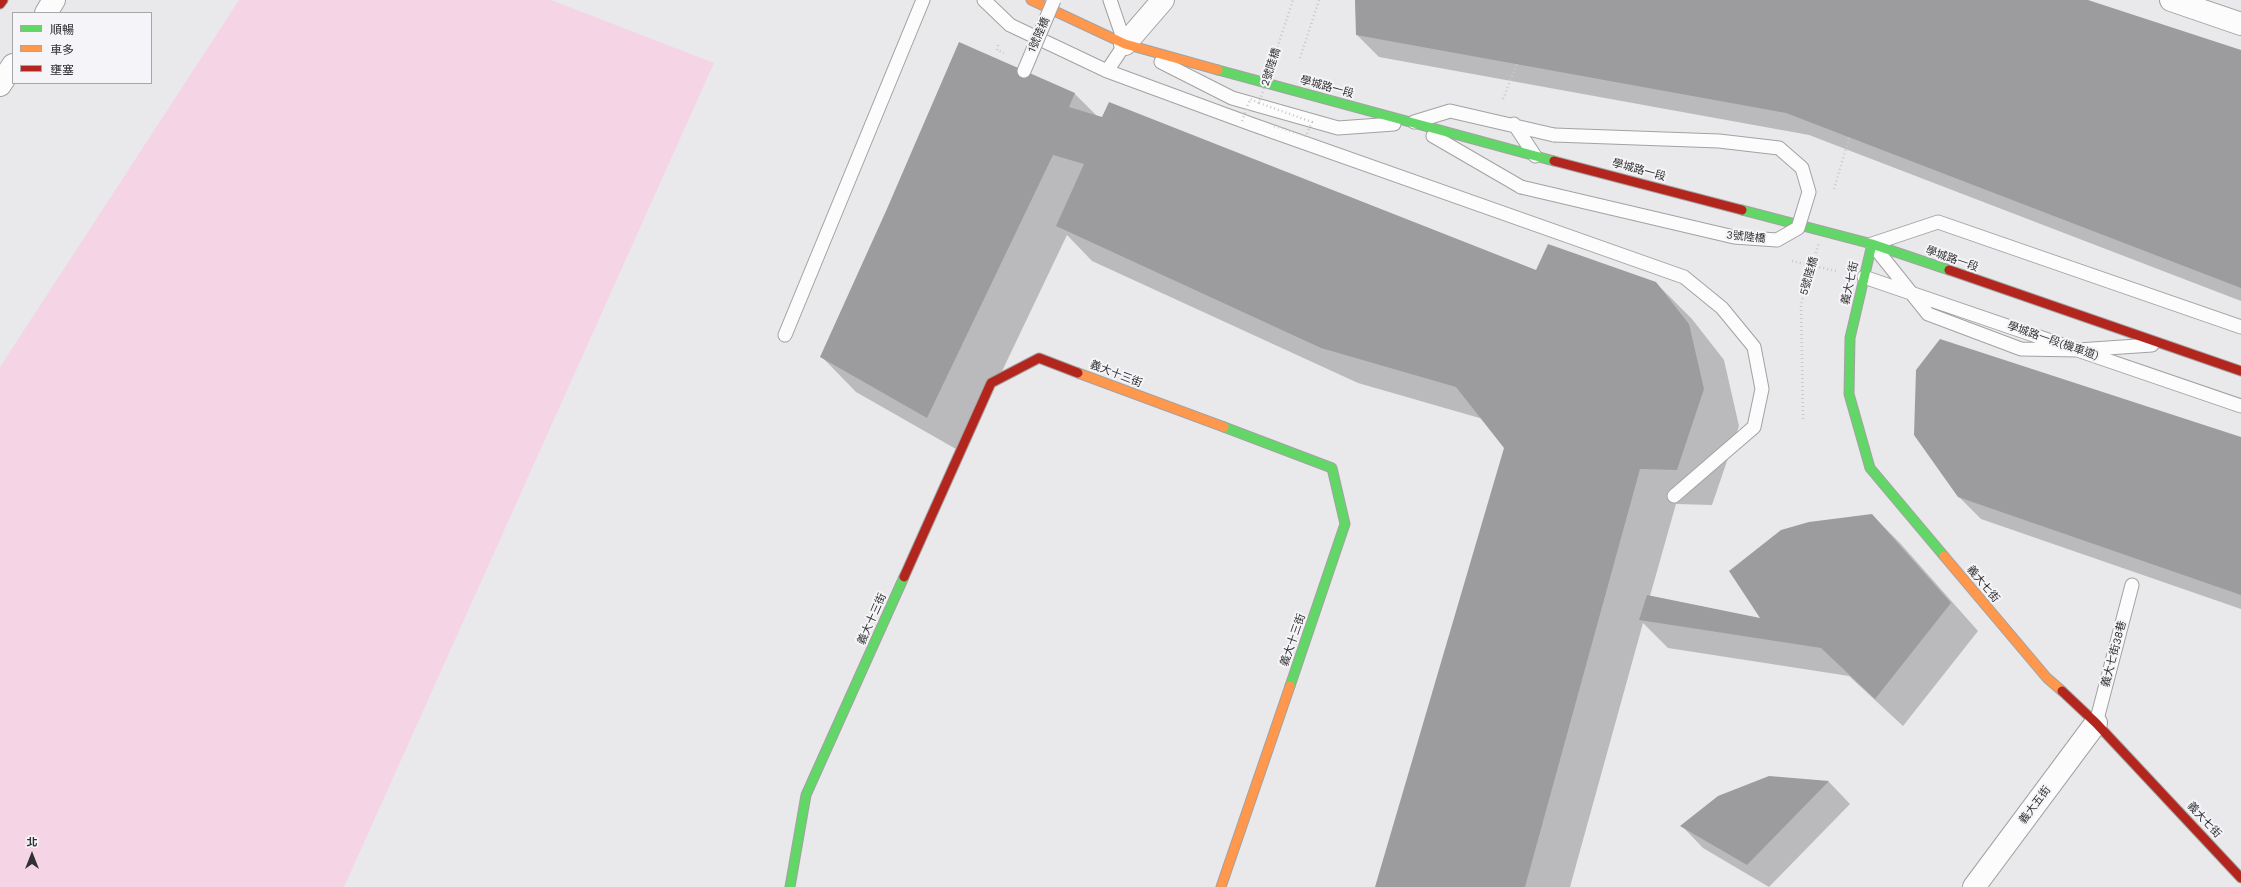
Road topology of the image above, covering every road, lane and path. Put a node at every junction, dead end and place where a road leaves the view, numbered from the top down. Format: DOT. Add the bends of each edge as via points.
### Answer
graph roads {
  1 [pos="3,0"];
  2 [pos="54,0"];
  3 [pos="923,0"];
  4 [pos="984,0"];
  5 [pos="1031,0"];
  6 [pos="1054,0"];
  7 [pos="1110,0"];
  8 [pos="1163,0"];
  9 [pos="1293,0"];
  10 [pos="1319,0"];
  11 [pos="2170,0"];
  12 [pos="0,4"];
  13 [pos="47,12"];
  14 [pos="2241,24"];
  15 [pos="1125,44"];
  16 [pos="1300,58"];
  17 [pos="1517,64"];
  18 [pos="12,67"];
  19 [pos="1024,71"];
  20 [pos="1107,71"];
  21 [pos="0,85"];
  22 [pos="1259,103"];
  23 [pos="1501,103"];
  24 [pos="1242,121"];
  25 [pos="1411,123"];
  26 [pos="1514,124"];
  27 [pos="1270,125"];
  28 [pos="1850,138"];
  29 [pos="1536,156"];
  30 [pos="1834,191"];
  31 [pos="1821,236"];
  32 [pos="1872,244"];
  33 [pos="1864,277"];
  34 [pos="1910,292"];
  35 [pos="2241,327"];
  36 [pos="785,335"];
  37 [pos="2166,344"];
  38 [pos="2078,350"];
  39 [pos="2241,371"];
  40 [pos="2241,406"];
  41 [pos="1804,419"];
  42 [pos="1674,496"];
  43 [pos="2132,585"];
  44 [pos="2096,723"];
  45 [pos="2241,878"];
  46 [pos="790,887"];
  47 [pos="1222,887"];
  48 [pos="1974,887"];
  1 -- 12 [label="street"];
  2 -- 13 [label="street"];
  3 -- 36 [label="lane"];
  4 -- 20 [label="lane" via="1010,25"];
  5 -- 15 [label="street, 學城路一段"];
  6 -- 19 [label="lane, 1號陸橋, bridge"];
  7 -- 15 [label="lane"];
  8 -- 15 [label="street"];
  9 -- 22 [label="path, 2號陸橋, bridge"];
  10 -- 16 [label="path"];
  11 -- 14 [label="street"];
  15 -- 20 [label="lane"];
  15 -- 25 [label="street, 學城路一段"];
  15 -- 25 [label="lane, 3號陸橋" via="1232,98 1338,128"];
  17 -- 23 [label="path"];
  18 -- 21 [label="street"];
  20 -- 24 [label="lane"];
  22 -- 24 [label="path, bridge" via="1250,99"];
  22 -- 27 [label="path, bridge" via="1312,122 1306,136"];
  24 -- 42 [label="lane" via="1684,278 1722,308 1754,347 1762,389 1754,427"];
  25 -- 26 [label="lane, 3號陸橋" via="1450,111"];
  25 -- 26 [label="lane, 3號陸橋, bridge" via="1521,187 1734,237 1777,240 1798,228 1809,192 1802,168 1779,148 1719,141 1554,135"];
  25 -- 29 [label="street, 學城路一段"];
  26 -- 29 [label="lane"];
  28 -- 30 [label="path, bridge"];
  29 -- 32 [label="street, 學城路一段"];
  31 -- 41 [label="path, 5號陸橋, bridge" via="1801,304"];
  32 -- 33 [label="street, 義大七街"];
  32 -- 34 [label="lane"];
  32 -- 35 [label="lane" via="1938,222"];
  32 -- 37 [label="street, 學城路一段"];
  33 -- 34 [label="lane, 學城路一段(機車道)"];
  33 -- 44 [label="street, 義大七街" via="1850,338 1849,394 1870,468 2047,678"];
  34 -- 38 [label="lane, 學城路一段(機車道)"];
  37 -- 38 [label="lane"];
  37 -- 39 [label="street, 學城路一段"];
  38 -- 40 [label="lane, 學城路一段(機車道)"];
  43 -- 44 [label="lane, 義大七街38巷"];
  44 -- 45 [label="street, 義大七街"];
  44 -- 48 [label="street, 義大五街"];
  46 -- 47 [label="street, 義大十三街" via="806,795 991,383 1039,358 1332,468 1345,524"];
}
